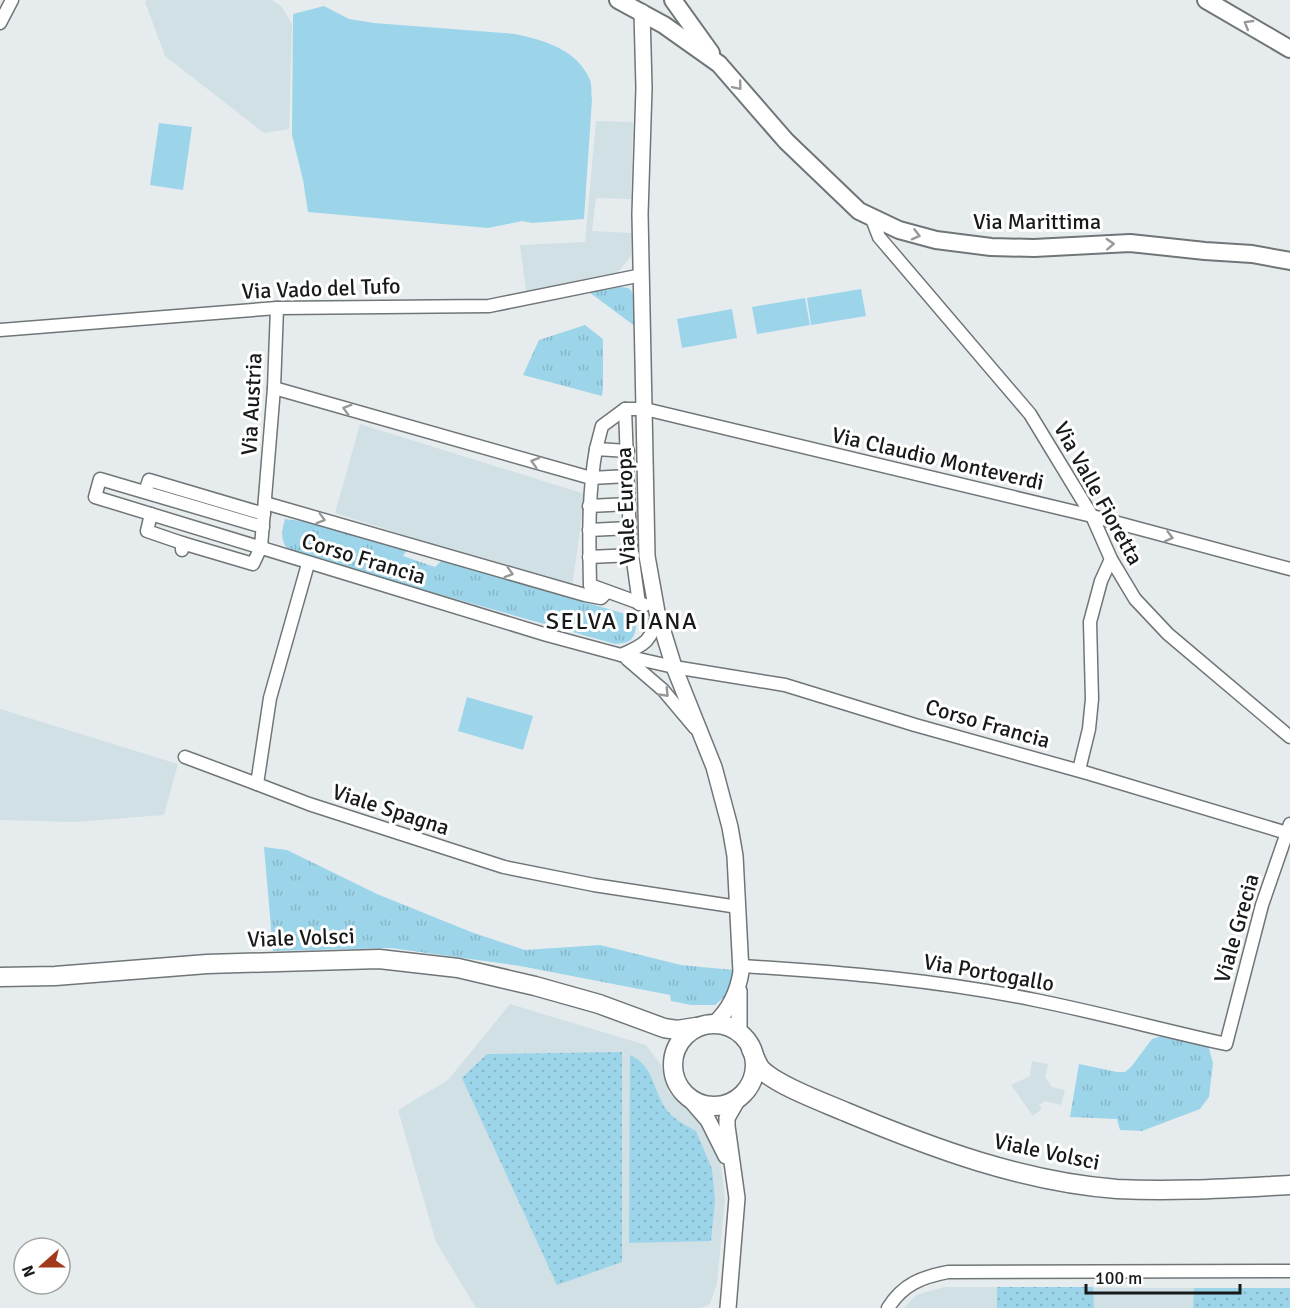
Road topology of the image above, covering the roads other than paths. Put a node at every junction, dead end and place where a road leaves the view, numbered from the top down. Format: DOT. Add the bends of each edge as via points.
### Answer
graph roads {
  1 [pos="12,0"];
  2 [pos="618,0"];
  3 [pos="673,0"];
  4 [pos="1206,0"];
  5 [pos="642,6"];
  6 [pos="0,23"];
  7 [pos="1290,49"];
  8 [pos="719,64"];
  9 [pos="872,219"];
  10 [pos="1290,261"];
  11 [pos="642,274"];
  12 [pos="277,308"];
  13 [pos="0,330"];
  14 [pos="273,388"];
  15 [pos="626,409"];
  16 [pos="645,410"];
  17 [pos="596,449"];
  18 [pos="628,452"];
  19 [pos="628,476"];
  20 [pos="591,478"];
  21 [pos="145,492"];
  22 [pos="629,504"];
  23 [pos="589,506"];
  24 [pos="265,508"];
  25 [pos="151,514"];
  26 [pos="1092,516"];
  27 [pos="263,527"];
  28 [pos="630,528"];
  29 [pos="589,530"];
  30 [pos="261,547"];
  31 [pos="633,555"];
  32 [pos="589,557"];
  33 [pos="1111,559"];
  34 [pos="308,564"];
  35 [pos="1290,569"];
  36 [pos="607,592"];
  37 [pos="639,604"];
  38 [pos="656,610"];
  39 [pos="621,655"];
  40 [pos="674,667"];
  41 [pos="1290,737"];
  42 [pos="704,740"];
  43 [pos="185,757"];
  44 [pos="1079,770"];
  45 [pos="257,784"];
  46 [pos="1288,829"];
  47 [pos="738,908"];
  48 [pos="742,966"];
  49 [pos="0,977"];
  50 [pos="739,985"];
  51 [pos="644,1022"];
  52 [pos="715,1023"];
  53 [pos="696,1027"];
  54 [pos="740,1033"];
  55 [pos="1226,1044"];
  56 [pos="752,1048"];
  57 [pos="673,1057"];
  58 [pos="744,1092"];
  59 [pos="806,1095"];
  60 [pos="689,1098"];
  61 [pos="731,1167"];
  62 [pos="1290,1185"];
  63 [pos="1290,1271"];
  64 [pos="728,1308"];
  65 [pos="888,1308"];
  1 -- 6 [label="street"];
  2 -- 5 [label="main road, Via Marittima"];
  3 -- 8 [label="main road"];
  7 -- 4 [label="main road, one-way"];
  5 -- 8 [label="main road, Via Marittima"];
  5 -- 11 [label="street, Viale Europa"];
  8 -- 9 [label="main road, Via Marittima, one-way" via="786,141"];
  9 -- 10 [label="main road, Via Marittima, one-way" via="936,240 991,247 1130,243"];
  9 -- 26 [label="street, Via Valle Fioretta" via="879,237 1030,414"];
  11 -- 12 [label="street, Via Vado del Tufo" via="489,306"];
  11 -- 16 [label="street, Viale Europa"];
  12 -- 13 [label="street, Via Vado del Tufo"];
  12 -- 14 [label="street, Via Austria"];
  20 -- 14 [label="street, one-way"];
  14 -- 24 [label="street, Via Austria"];
  15 -- 16 [label="street, Via Claudio Monteverdi"];
  15 -- 17 [label="street" via="602,426"];
  15 -- 18 [label="street"];
  16 -- 26 [label="street, Via Claudio Monteverdi"];
  16 -- 38 [label="street, Viale Europa" via="647,556"];
  17 -- 18 [label="street"];
  17 -- 20 [label="street"];
  18 -- 19 [label="street"];
  19 -- 20 [label="street"];
  19 -- 22 [label="street"];
  20 -- 23 [label="street"];
  21 -- 24 [label="street" via="149,480"];
  21 -- 25 [label="street, Corso Francia" via="100,479 95,497"];
  21 -- 27 [label="street"];
  22 -- 23 [label="street"];
  22 -- 28 [label="street"];
  23 -- 29 [label="street"];
  24 -- 27 [label="street, Via Austria"];
  24 -- 36 [label="street, one-way" via="585,595 601,598"];
  25 -- 30 [label="street, Corso Francia"];
  25 -- 30 [label="street" via="147,531 182,546 253,564"];
  26 -- 33 [label="street, Via Valle Fioretta"];
  26 -- 35 [label="street, Via Claudio Monteverdi, one-way"];
  27 -- 30 [label="street, Via Austria"];
  28 -- 29 [label="street"];
  28 -- 31 [label="street"];
  29 -- 32 [label="street"];
  30 -- 34 [label="street, Corso Francia"];
  31 -- 32 [label="street"];
  31 -- 37 [label="street"];
  32 -- 36 [label="street" via="590,585"];
  33 -- 41 [label="street, Via Valle Fioretta" via="1135,599 1168,634"];
  33 -- 44 [label="street" via="1090,622 1092,699"];
  34 -- 39 [label="street, Corso Francia"];
  34 -- 45 [label="street" via="270,698"];
  36 -- 37 [label="street"];
  37 -- 38 [label="street"];
  38 -- 39 [label="street" via="651,638"];
  38 -- 40 [label="street, Viale Europa"];
  39 -- 40 [label="street, Corso Francia"];
  39 -- 42 [label="street, one-way" via="663,690"];
  40 -- 42 [label="street, Viale Europa"];
  40 -- 44 [label="street, Corso Francia" via="785,685"];
  42 -- 47 [label="street, Viale Europa" via="730,827"];
  43 -- 45 [label="street, Viale Spagna"];
  44 -- 46 [label="street, Corso Francia"];
  45 -- 47 [label="street, Viale Spagna" via="504,867"];
  46 -- 55 [label="street, Viale Grecia" via="1262,904"];
  47 -- 48 [label="street, Viale Europa"];
  48 -- 50 [label="street, Viale Europa"];
  48 -- 55 [label="street, Via Portogallo" via="844,972 942,984 1043,1001"];
  49 -- 51 [label="main road, Viale Volsci" via="207,964 379,959 458,968 535,986 600,1004"];
  50 -- 52 [label="street"];
  50 -- 54 [label="street"];
  51 -- 53 [label="main road" via="677,1030"];
  51 -- 57 [label="main road"];
  52 -- 53 [label="main road"];
  52 -- 54 [label="main road, Viale Volsci"];
  53 -- 57 [label="main road" via="681,1039"];
  54 -- 56 [label="main road, Viale Volsci"];
  56 -- 58 [label="main road" via="755,1068"];
  56 -- 59 [label="main road, Viale Volsci" via="761,1069"];
  57 -- 60 [label="main road" via="675,1080"];
  58 -- 59 [label="main road, Viale Volsci" via="765,1085"];
  58 -- 60 [label="main road, Viale Volsci" via="714,1106"];
  58 -- 61 [label="street" via="727,1118"];
  59 -- 62 [label="main road, Viale Volsci" via="919,1143 1017,1173 1115,1188"];
  60 -- 61 [label="street" via="708,1120"];
  61 -- 64 [label="street" via="737,1198"];
  63 -- 65 [label="street" via="948,1272 910,1284"];
}
